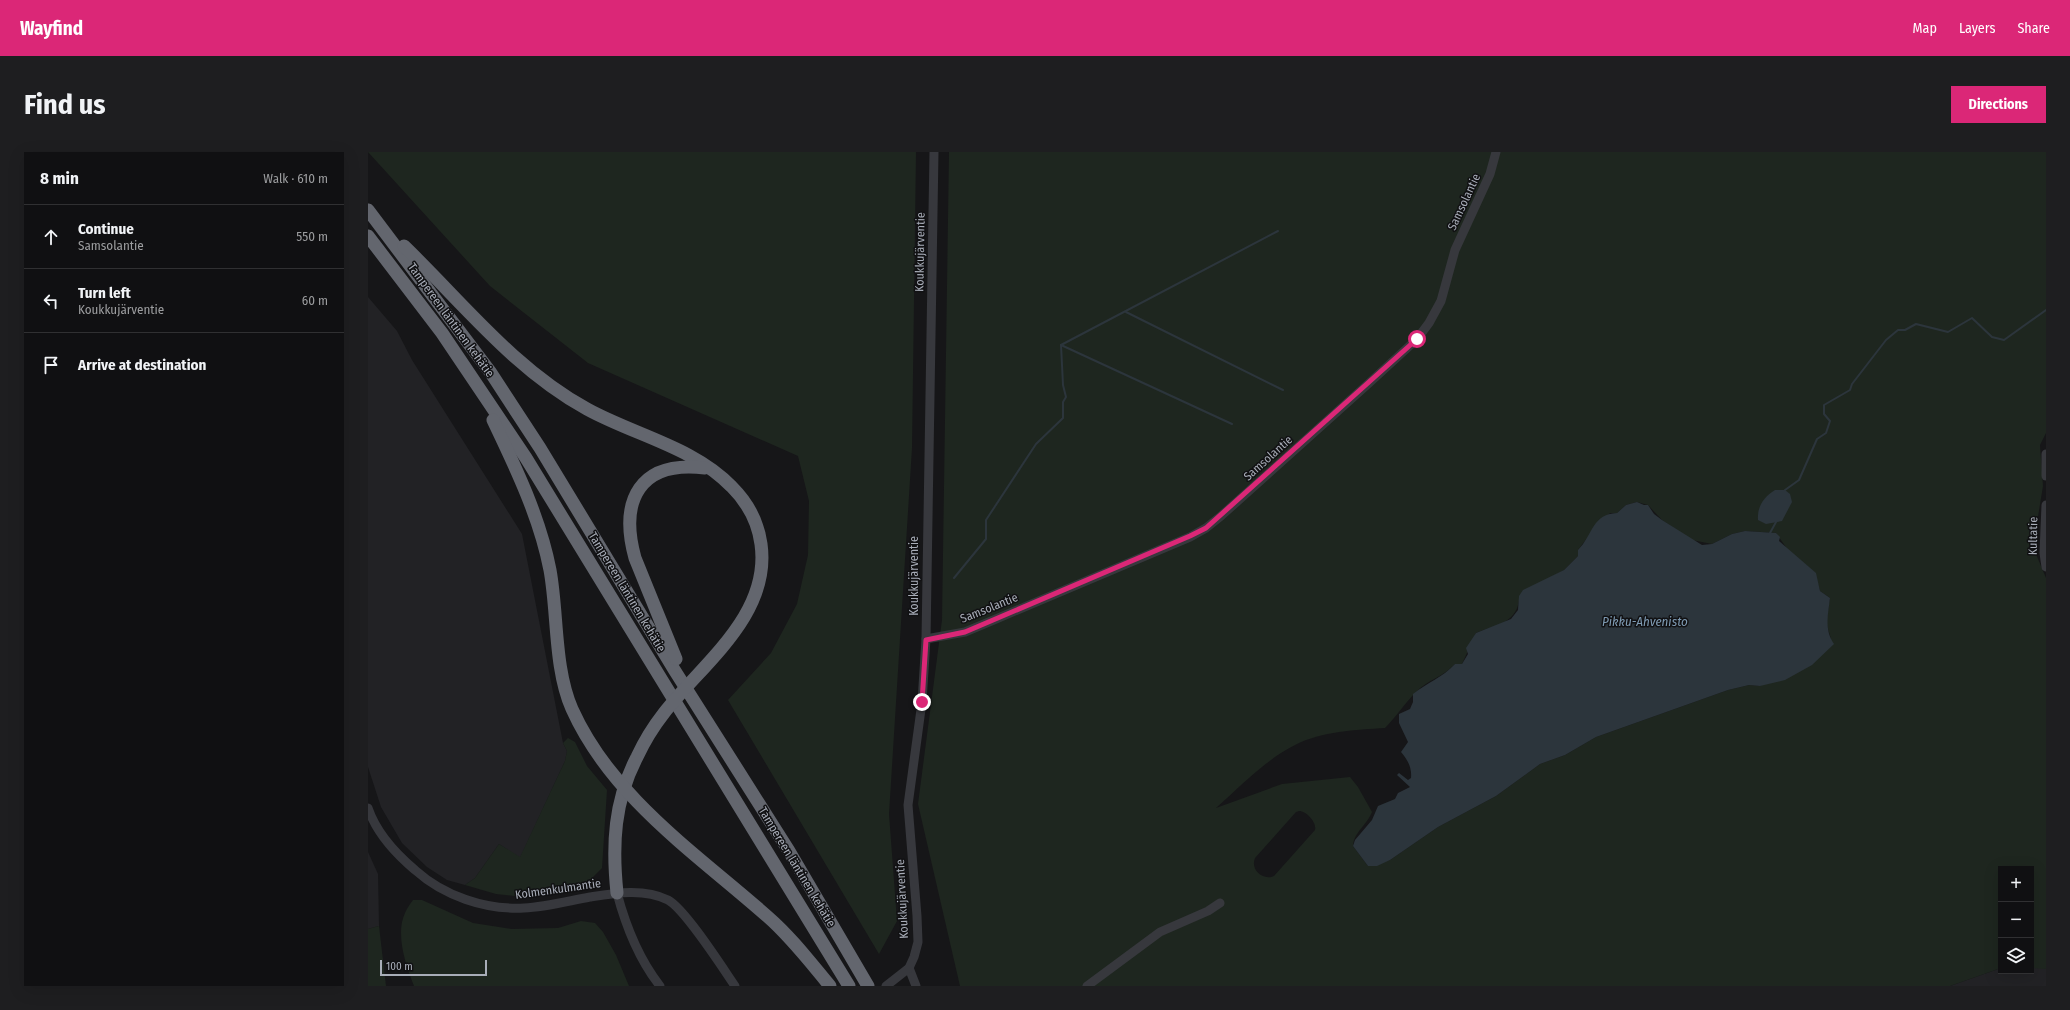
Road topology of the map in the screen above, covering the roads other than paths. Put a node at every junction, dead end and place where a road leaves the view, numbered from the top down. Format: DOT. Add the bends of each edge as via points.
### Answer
graph roads {
  1 [pos="934,152"];
  2 [pos="1496,152"];
  3 [pos="368,210"];
  4 [pos="377,220"];
  5 [pos="368,236"];
  6 [pos="472,375"];
  7 [pos="2046,454"];
  8 [pos="710,469"];
  9 [pos="2046,476"];
  10 [pos="2046,505"];
  11 [pos="2046,567"];
  12 [pos="926,640"];
  13 [pos="677,669"];
  14 [pos="623,787"];
  15 [pos="368,811"];
  16 [pos="617,893"];
  17 [pos="1220,903"];
  18 [pos="909,968"];
  19 [pos="660,986"];
  20 [pos="735,986"];
  21 [pos="830,986"];
  22 [pos="849,986"];
  23 [pos="868,986"];
  24 [pos="886,986"];
  25 [pos="916,986"];
  26 [pos="1088,986"];
  1 -- 12 [label="street, Koukkujärventie"];
  2 -- 12 [label="street, Samsolantie" via="1490,174 1455,250 1441,301 1417,339 1221,516 1190,536 996,619 965,632"];
  3 -- 4 [label="highway, Tampereen läntinen kehätie"];
  4 -- 8 [label="highway" via="488,331 535,374 586,408 690,456"];
  4 -- 13 [label="highway, Tampereen läntinen kehätie" via="495,380"];
  5 -- 6 [label="highway, Tampereen läntinen kehätie" via="425,308"];
  6 -- 14 [label="highway" via="537,521 550,570 562,668 572,708 591,744"];
  6 -- 22 [label="highway, Tampereen läntinen kehätie" via="728,785"];
  7 -- 9 [label="street"];
  8 -- 13 [label="highway" via="676,466 658,472 640,489 631,506 629,527 635,558"];
  8 -- 14 [label="highway" via="739,494 755,520 762,558 758,588 749,609 730,637 663,714 649,735"];
  10 -- 11 [label="street, Kultatie"];
  12 -- 18 [label="street, Koukkujärventie" via="922,702 908,805 918,942"];
  13 -- 23 [label="highway, Tampereen läntinen kehätie" via="696,704 789,851"];
  14 -- 16 [label="highway" via="614,835"];
  14 -- 21 [label="highway" via="681,844 788,936"];
  15 -- 16 [label="street, Kolmenkulmantie" via="402,860 428,882 457,896 485,905 525,908"];
  16 -- 19 [label="street, Kolmenkulmantie" via="632,941"];
  16 -- 20 [label="street" via="642,893 669,900 687,919"];
  17 -- 26 [label="street" via="1160,932"];
  18 -- 24 [label="street, Koukkujärventie"];
  18 -- 25 [label="street"];
}
